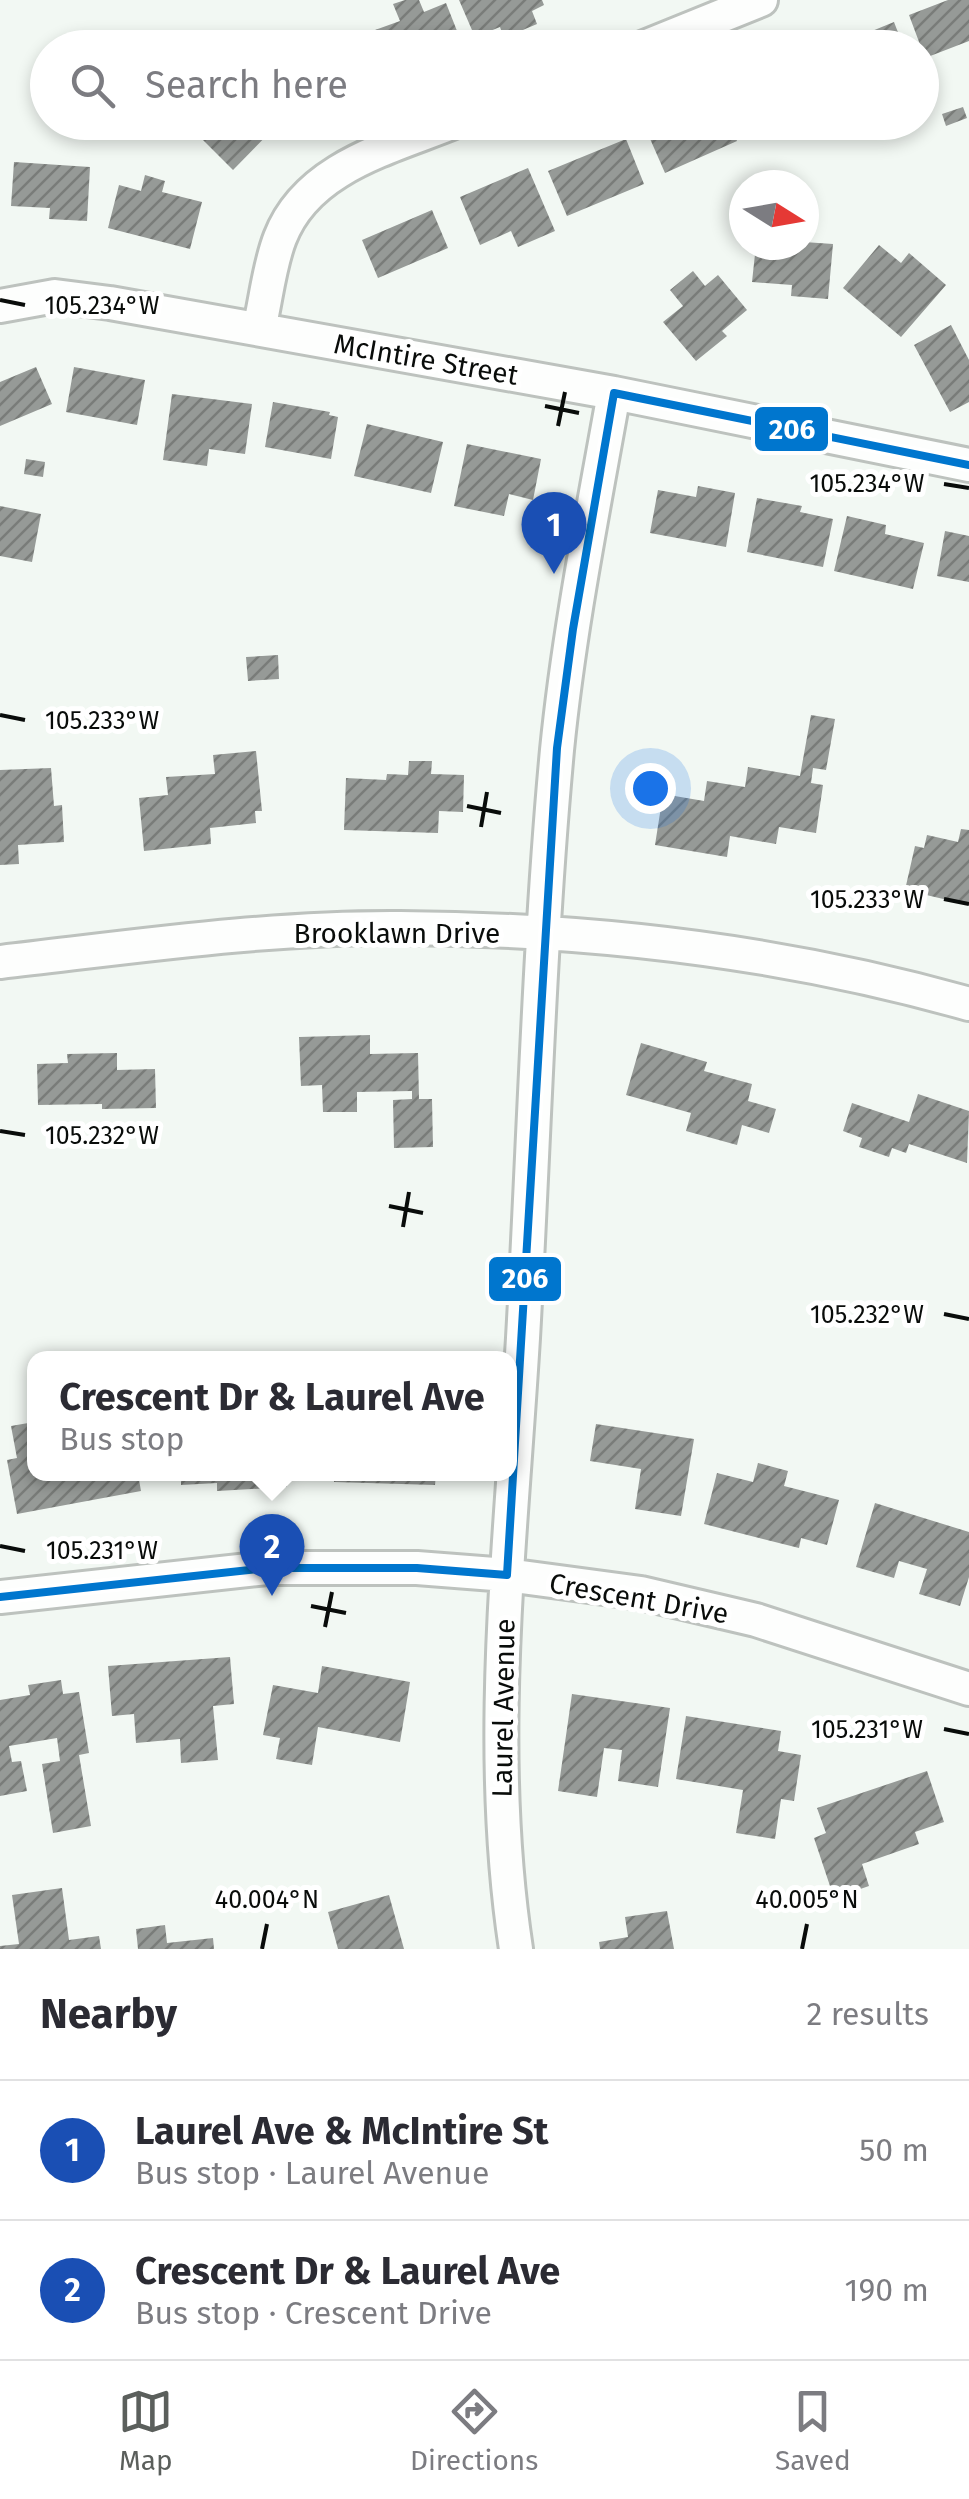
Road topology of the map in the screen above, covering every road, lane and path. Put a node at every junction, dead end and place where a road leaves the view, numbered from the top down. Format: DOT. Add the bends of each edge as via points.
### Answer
graph roads {
  1 [pos="761,0"];
  2 [pos="687,30"];
  3 [pos="409,140"];
  4 [pos="0,306"];
  5 [pos="259,329"];
  6 [pos="614,393"];
  7 [pos="969,465"];
  8 [pos="544,934"];
  9 [pos="0,962"];
  10 [pos="969,1004"];
  11 [pos="517,1402"];
  12 [pos="512,1481"];
  13 [pos="507,1576"];
  14 [pos="0,1596"];
  15 [pos="969,1690"];
  16 [pos="516,1949"];
  1 -- 2 [label="street"];
  3 -- 5 [label="street" via="326,178 298,205 280,238"];
  4 -- 5 [label="street, McIntire Street" via="55,296"];
  5 -- 6 [label="street, McIntire Street"];
  6 -- 7 [label="street, McIntire Street"];
  6 -- 8 [label="street, Laurel Avenue" via="562,708"];
  8 -- 9 [label="street, Brooklawn Drive" via="398,928 283,933"];
  8 -- 10 [label="street, Brooklawn Drive" via="737,954"];
  8 -- 11 [label="street, Laurel Avenue"];
  12 -- 13 [label="street, Laurel Avenue"];
  13 -- 14 [label="street, Crescent Drive" via="267,1568"];
  13 -- 15 [label="street, Crescent Drive" via="642,1593 756,1620"];
  13 -- 16 [label="street, Laurel Avenue" via="502,1840"];
}
